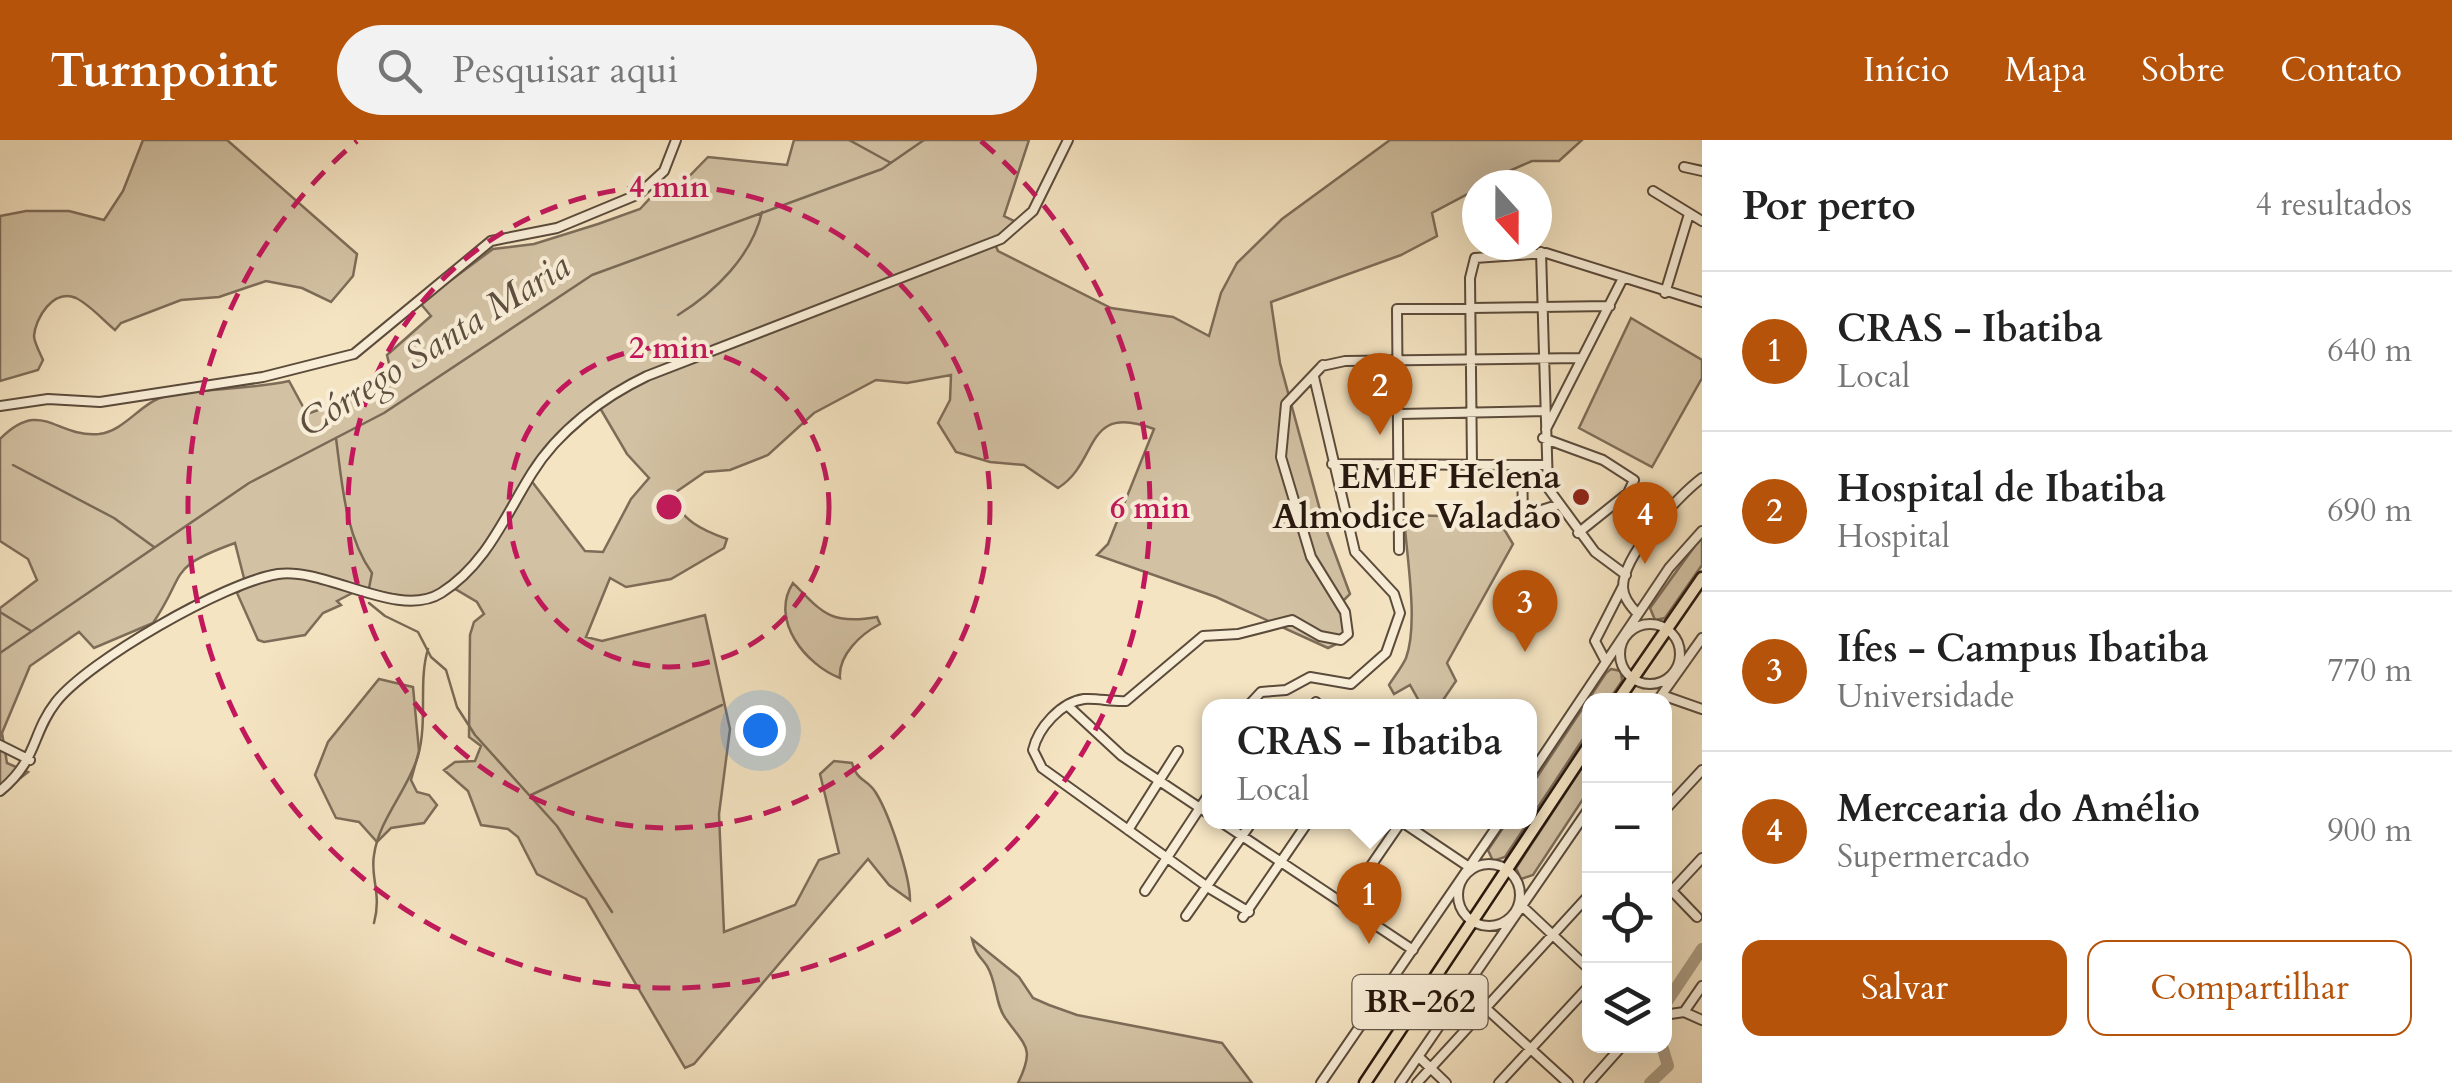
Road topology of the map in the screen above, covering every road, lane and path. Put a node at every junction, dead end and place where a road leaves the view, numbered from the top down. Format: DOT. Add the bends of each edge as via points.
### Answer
graph roads {
  1 [pos="676,140"];
  2 [pos="1068,140"];
  3 [pos="1684,166"];
  4 [pos="1702,171"];
  5 [pos="1652,190"];
  6 [pos="1689,214"];
  7 [pos="1702,222"];
  8 [pos="1552,256"];
  9 [pos="1475,260"];
  10 [pos="1541,260"];
  11 [pos="1622,280"];
  12 [pos="1665,293"];
  13 [pos="1702,302"];
  14 [pos="1542,305"];
  15 [pos="1470,306"];
  16 [pos="1610,306"];
  17 [pos="1543,358"];
  18 [pos="1582,358"];
  19 [pos="1400,360"];
  20 [pos="1471,360"];
  21 [pos="1323,365"];
  22 [pos="0,406"];
  23 [pos="1550,411"];
  24 [pos="1471,412"];
  25 [pos="1400,414"];
  26 [pos="1545,432"];
  27 [pos="1332,464"];
  28 [pos="1472,464"];
  29 [pos="1522,465"];
  30 [pos="1544,465"];
  31 [pos="1399,466"];
  32 [pos="1702,478"];
  33 [pos="1557,506"];
  34 [pos="1398,520"];
  35 [pos="1346,522"];
  36 [pos="1702,530"];
  37 [pos="1578,533"];
  38 [pos="1399,550"];
  39 [pos="1626,574"];
  40 [pos="1702,578"];
  41 [pos="1624,586"];
  42 [pos="1643,612"];
  43 [pos="1652,624"];
  44 [pos="1667,628"];
  45 [pos="1624,636"];
  46 [pos="1700,640"];
  47 [pos="1679,643"];
  48 [pos="1606,662"];
  49 [pos="1677,672"];
  50 [pos="1632,679"];
  51 [pos="1652,683"];
  52 [pos="1623,693"];
  53 [pos="1656,693"];
  54 [pos="1663,693"];
  55 [pos="1254,699"];
  56 [pos="1672,702"];
  57 [pos="1068,706"];
  58 [pos="1702,708"];
  59 [pos="0,745"];
  60 [pos="1178,751"];
  61 [pos="1582,756"];
  62 [pos="30,760"];
  63 [pos="1537,766"];
  64 [pos="1702,770"];
  65 [pos="1158,780"];
  66 [pos="0,791"];
  67 [pos="1672,802"];
  68 [pos="1202,809"];
  69 [pos="1202,815"];
  70 [pos="1582,819"];
  71 [pos="1537,825"];
  72 [pos="1232,829"];
  73 [pos="1248,829"];
  74 [pos="1303,829"];
  75 [pos="1396,829"];
  76 [pos="1412,829"];
  77 [pos="1495,829"];
  78 [pos="1534,829"];
  79 [pos="1128,830"];
  80 [pos="1244,836"];
  81 [pos="1482,848"];
  82 [pos="1702,858"];
  83 [pos="1169,860"];
  84 [pos="1281,862"];
  85 [pos="1490,865"];
  86 [pos="1469,867"];
  87 [pos="1508,869"];
  88 [pos="1463,876"];
  89 [pos="1540,880"];
  90 [pos="1517,884"];
  91 [pos="1209,888"];
  92 [pos="1145,891"];
  93 [pos="1672,891"];
  94 [pos="1582,903"];
  95 [pos="1344,905"];
  96 [pos="1522,906"];
  97 [pos="1437,915"];
  98 [pos="1516,915"];
  99 [pos="1186,916"];
  100 [pos="1470,917"];
  101 [pos="1697,917"];
  102 [pos="1488,924"];
  103 [pos="1552,935"];
  104 [pos="1495,945"];
  105 [pos="1414,950"];
  106 [pos="1582,963"];
  107 [pos="1702,986"];
  108 [pos="1467,990"];
  109 [pos="1582,994"];
  110 [pos="1484,1008"];
  111 [pos="1684,1012"];
  112 [pos="1672,1014"];
  113 [pos="1702,1020"];
  114 [pos="1530,1049"];
  115 [pos="1616,1053"];
  116 [pos="1420,1058"];
  117 [pos="1430,1068"];
  118 [pos="1321,1083"];
  119 [pos="1365,1083"];
  120 [pos="1400,1083"];
  121 [pos="1416,1083"];
  122 [pos="1446,1083"];
  123 [pos="1499,1083"];
  124 [pos="1568,1083"];
  125 [pos="1589,1083"];
  1 -- 22 [label="street" via="664,171 639,194 567,225 490,241 350,355 264,377 93,403 48,398"];
  2 -- 62 [label="street" via="1033,211 1001,239 647,376 596,406 540,460 485,552 444,592 411,601 286,573 232,589 78,680 46,716"];
  3 -- 4 [label="street"];
  5 -- 6 [label="street"];
  6 -- 7 [label="street"];
  6 -- 12 [label="street"];
  8 -- 11 [label="street"];
  9 -- 15 [label="street"];
  10 -- 14 [label="street"];
  11 -- 12 [label="street"];
  11 -- 16 [label="street"];
  12 -- 13 [label="street"];
  14 -- 15 [label="street"];
  14 -- 16 [label="street"];
  14 -- 17 [label="street"];
  15 -- 19 [label="street" via="1398,308"];
  15 -- 20 [label="street"];
  16 -- 18 [label="street"];
  17 -- 18 [label="street"];
  17 -- 20 [label="street"];
  17 -- 23 [label="street"];
  18 -- 23 [label="street"];
  19 -- 20 [label="street"];
  19 -- 21 [label="street"];
  19 -- 25 [label="street"];
  20 -- 24 [label="street"];
  21 -- 27 [label="street" via="1313,378"];
  21 -- 57 [label="street" via="1286,404 1281,457 1311,557 1345,612 1348,634 1330,639 1292,620 1208,634 1126,701 1086,699"];
  23 -- 24 [label="street"];
  23 -- 26 [label="street"];
  24 -- 25 [label="street"];
  24 -- 28 [label="street"];
  25 -- 31 [label="street"];
  26 -- 30 [label="street"];
  26 -- 37 [label="street" via="1634,480 1628,493"];
  27 -- 31 [label="street"];
  27 -- 35 [label="street"];
  28 -- 29 [label="street"];
  28 -- 31 [label="street"];
  29 -- 30 [label="street"];
  29 -- 33 [label="street" via="1523,520"];
  30 -- 33 [label="street"];
  31 -- 34 [label="street"];
  32 -- 39 [label="street" via="1654,528"];
  33 -- 37 [label="street"];
  34 -- 35 [label="street"];
  34 -- 38 [label="street"];
  35 -- 55 [label="street" via="1355,552 1394,594 1400,613 1386,653 1355,682 1310,677"];
  36 -- 42 [label="street"];
  37 -- 39 [label="street"];
  39 -- 41 [label="street"];
  40 -- 44 [label="highway"];
  41 -- 42 [label="street"];
  41 -- 48 [label="street" via="1596,640"];
  42 -- 43 [label="street"];
  42 -- 45 [label="street"];
  43 -- 44 [label="street"];
  43 -- 45 [label="street"];
  44 -- 47 [label="street"];
  44 -- 50 [label="highway"];
  45 -- 48 [label="street"];
  45 -- 50 [label="street" via="1621,661"];
  46 -- 47 [label="street"];
  46 -- 49 [label="street"];
  47 -- 49 [label="street"];
  48 -- 63 [label="street"];
  49 -- 51 [label="street"];
  49 -- 54 [label="street"];
  50 -- 51 [label="street"];
  50 -- 52 [label="highway"];
  51 -- 53 [label="street"];
  56 -- 58 [label="street"];
  57 -- 65 [label="street" via="1116,752"];
  57 -- 79 [label="street" via="1036,737 1034,757"];
  59 -- 62 [label="street"];
  60 -- 65 [label="street"];
  61 -- 71 [label="highway, BR-262"];
  62 -- 66 [label="street"];
  64 -- 67 [label="street"];
  65 -- 68 [label="street"];
  65 -- 79 [label="street"];
  69 -- 83 [label="street"];
  70 -- 89 [label="street"];
  72 -- 80 [label="street"];
  73 -- 80 [label="street"];
  74 -- 84 [label="street"];
  75 -- 95 [label="street"];
  76 -- 86 [label="street"];
  77 -- 81 [label="street"];
  78 -- 87 [label="highway, BR-262"];
  79 -- 83 [label="street"];
  80 -- 84 [label="street"];
  80 -- 91 [label="street"];
  81 -- 85 [label="street"];
  81 -- 86 [label="street"];
  82 -- 93 [label="street"];
  83 -- 91 [label="street"];
  83 -- 92 [label="street"];
  84 -- 91 [label="street" via="1246,914"];
  84 -- 95 [label="street"];
  85 -- 87 [label="street"];
  85 -- 88 [label="street"];
  86 -- 88 [label="street"];
  87 -- 90 [label="street"];
  87 -- 100 [label="highway, BR-262"];
  88 -- 97 [label="street"];
  88 -- 100 [label="street" via="1459,899"];
  89 -- 90 [label="street"];
  89 -- 96 [label="street"];
  90 -- 98 [label="street"];
  91 -- 99 [label="street"];
  93 -- 101 [label="street"];
  94 -- 103 [label="street"];
  95 -- 105 [label="street"];
  96 -- 98 [label="street"];
  96 -- 103 [label="street"];
  97 -- 100 [label="street" via="1449,906"];
  97 -- 105 [label="street"];
  98 -- 102 [label="street"];
  98 -- 104 [label="street"];
  100 -- 102 [label="street"];
  100 -- 119 [label="highway, BR-262"];
  102 -- 104 [label="street"];
  103 -- 106 [label="street"];
  103 -- 110 [label="street"];
  104 -- 108 [label="street"];
  105 -- 118 [label="street"];
  107 -- 111 [label="street"];
  108 -- 110 [label="street"];
  108 -- 116 [label="street"];
  109 -- 114 [label="street"];
  110 -- 114 [label="street"];
  110 -- 117 [label="street"];
  111 -- 112 [label="street"];
  111 -- 113 [label="street"];
  114 -- 123 [label="street"];
  114 -- 124 [label="street"];
  115 -- 125 [label="street"];
  116 -- 117 [label="street"];
  116 -- 120 [label="street"];
  117 -- 121 [label="street"];
  117 -- 122 [label="street"];
}
